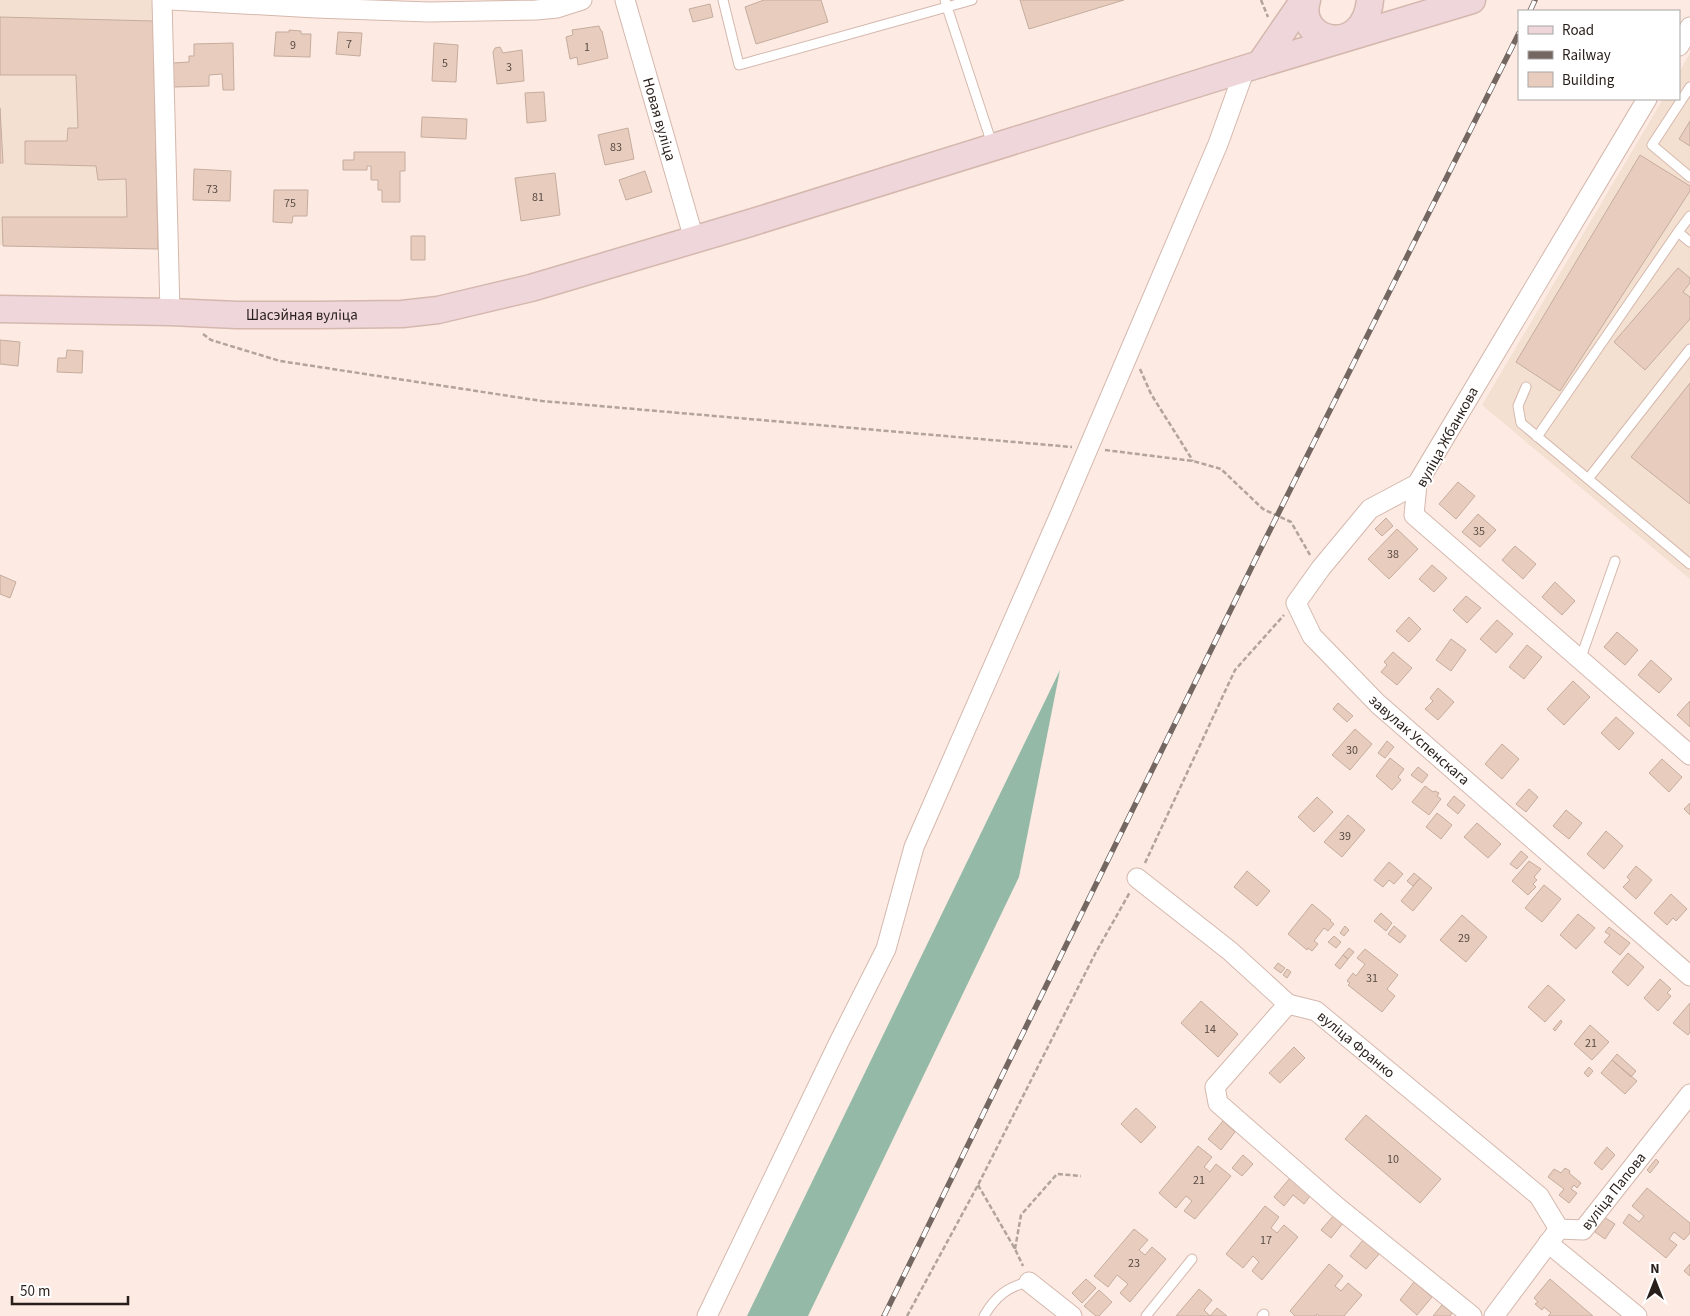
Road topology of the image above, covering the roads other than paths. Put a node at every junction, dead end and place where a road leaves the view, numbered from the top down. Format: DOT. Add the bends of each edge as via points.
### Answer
graph roads {
  1 [pos="162,0"];
  2 [pos="170,0"];
  3 [pos="582,0"];
  4 [pos="625,0"];
  5 [pos="723,0"];
  6 [pos="972,0"];
  7 [pos="1306,0"];
  8 [pos="1371,0"];
  9 [pos="1472,0"];
  10 [pos="946,4"];
  11 [pos="1418,15"];
  12 [pos="1690,27"];
  13 [pos="1344,39"];
  14 [pos="1680,44"];
  15 [pos="1253,66"];
  16 [pos="1690,87"];
  17 [pos="1646,100"];
  18 [pos="993,147"];
  19 [pos="1690,177"];
  20 [pos="1690,216"];
  21 [pos="1678,232"];
  22 [pos="694,239"];
  23 [pos="1690,242"];
  24 [pos="0,309"];
  25 [pos="170,312"];
  26 [pos="1690,349"];
  27 [pos="1526,386"];
  28 [pos="1537,437"];
  29 [pos="1588,479"];
  30 [pos="1417,484"];
  31 [pos="1615,561"];
  32 [pos="1690,564"];
  33 [pos="1580,661"];
  34 [pos="1690,755"];
  35 [pos="1137,878"];
  36 [pos="1690,976"];
  37 [pos="1288,1004"];
  38 [pos="1690,1094"];
  39 [pos="1554,1236"];
  40 [pos="1192,1259"];
  41 [pos="1029,1282"];
  42 [pos="707,1316"];
  43 [pos="984,1316"];
  44 [pos="1072,1316"];
  45 [pos="1146,1316"];
  46 [pos="1472,1316"];
  47 [pos="1494,1316"];
  48 [pos="1637,1316"];
  1 -- 25 [label="street"];
  2 -- 3 [label="street" via="428,12 536,10 557,8"];
  4 -- 22 [label="street, Новая вуліца"];
  5 -- 10 [label="lane" via="738,65"];
  6 -- 10 [label="lane"];
  7 -- 13 [label="main road" via="1306,16 1312,28 1331,39"];
  7 -- 15 [label="main road"];
  8 -- 11 [label="main road"];
  8 -- 13 [label="main road" via="1360,29"];
  9 -- 11 [label="main road, Шасэйная вуліца"];
  10 -- 18 [label="lane"];
  11 -- 13 [label="main road, Шасэйная вуліца"];
  12 -- 14 [label="street"];
  13 -- 15 [label="main road, Шасэйная вуліца"];
  15 -- 18 [label="main road, Шасэйная вуліца"];
  15 -- 42 [label="street" via="914,847 886,948"];
  16 -- 19 [label="lane" via="1652,145"];
  17 -- 30 [label="street, вуліца Жбанкова"];
  18 -- 22 [label="main road, Шасэйная вуліца"];
  20 -- 21 [label="lane"];
  21 -- 23 [label="lane"];
  21 -- 28 [label="lane"];
  22 -- 25 [label="main road, Шасэйная вуліца" via="530,288 447,308 402,314"];
  24 -- 25 [label="main road, Шасэйная вуліца"];
  26 -- 29 [label="lane"];
  27 -- 28 [label="lane" via="1518,406 1521,423"];
  28 -- 29 [label="lane"];
  29 -- 32 [label="lane"];
  30 -- 33 [label="street, вуліца Жбанкова" via="1414,515"];
  30 -- 36 [label="street, завулак Успенскага" via="1370,509 1320,568 1296,603 1312,636 1378,704"];
  31 -- 33 [label="lane"];
  33 -- 34 [label="street, вуліца Жбанкова"];
  35 -- 37 [label="street, вуліца Франко" via="1230,951"];
  37 -- 39 [label="street, вуліца Франко" via="1316,1011 1539,1196"];
  37 -- 46 [label="street" via="1215,1087 1218,1103 1336,1206"];
  38 -- 39 [label="street, вуліца Папова" via="1583,1230"];
  39 -- 47 [label="street"];
  39 -- 48 [label="street, вуліца Франко"];
  40 -- 45 [label="lane"];
  41 -- 43 [label="lane" via="1015,1285 992,1302"];
  41 -- 44 [label="street"];
}
